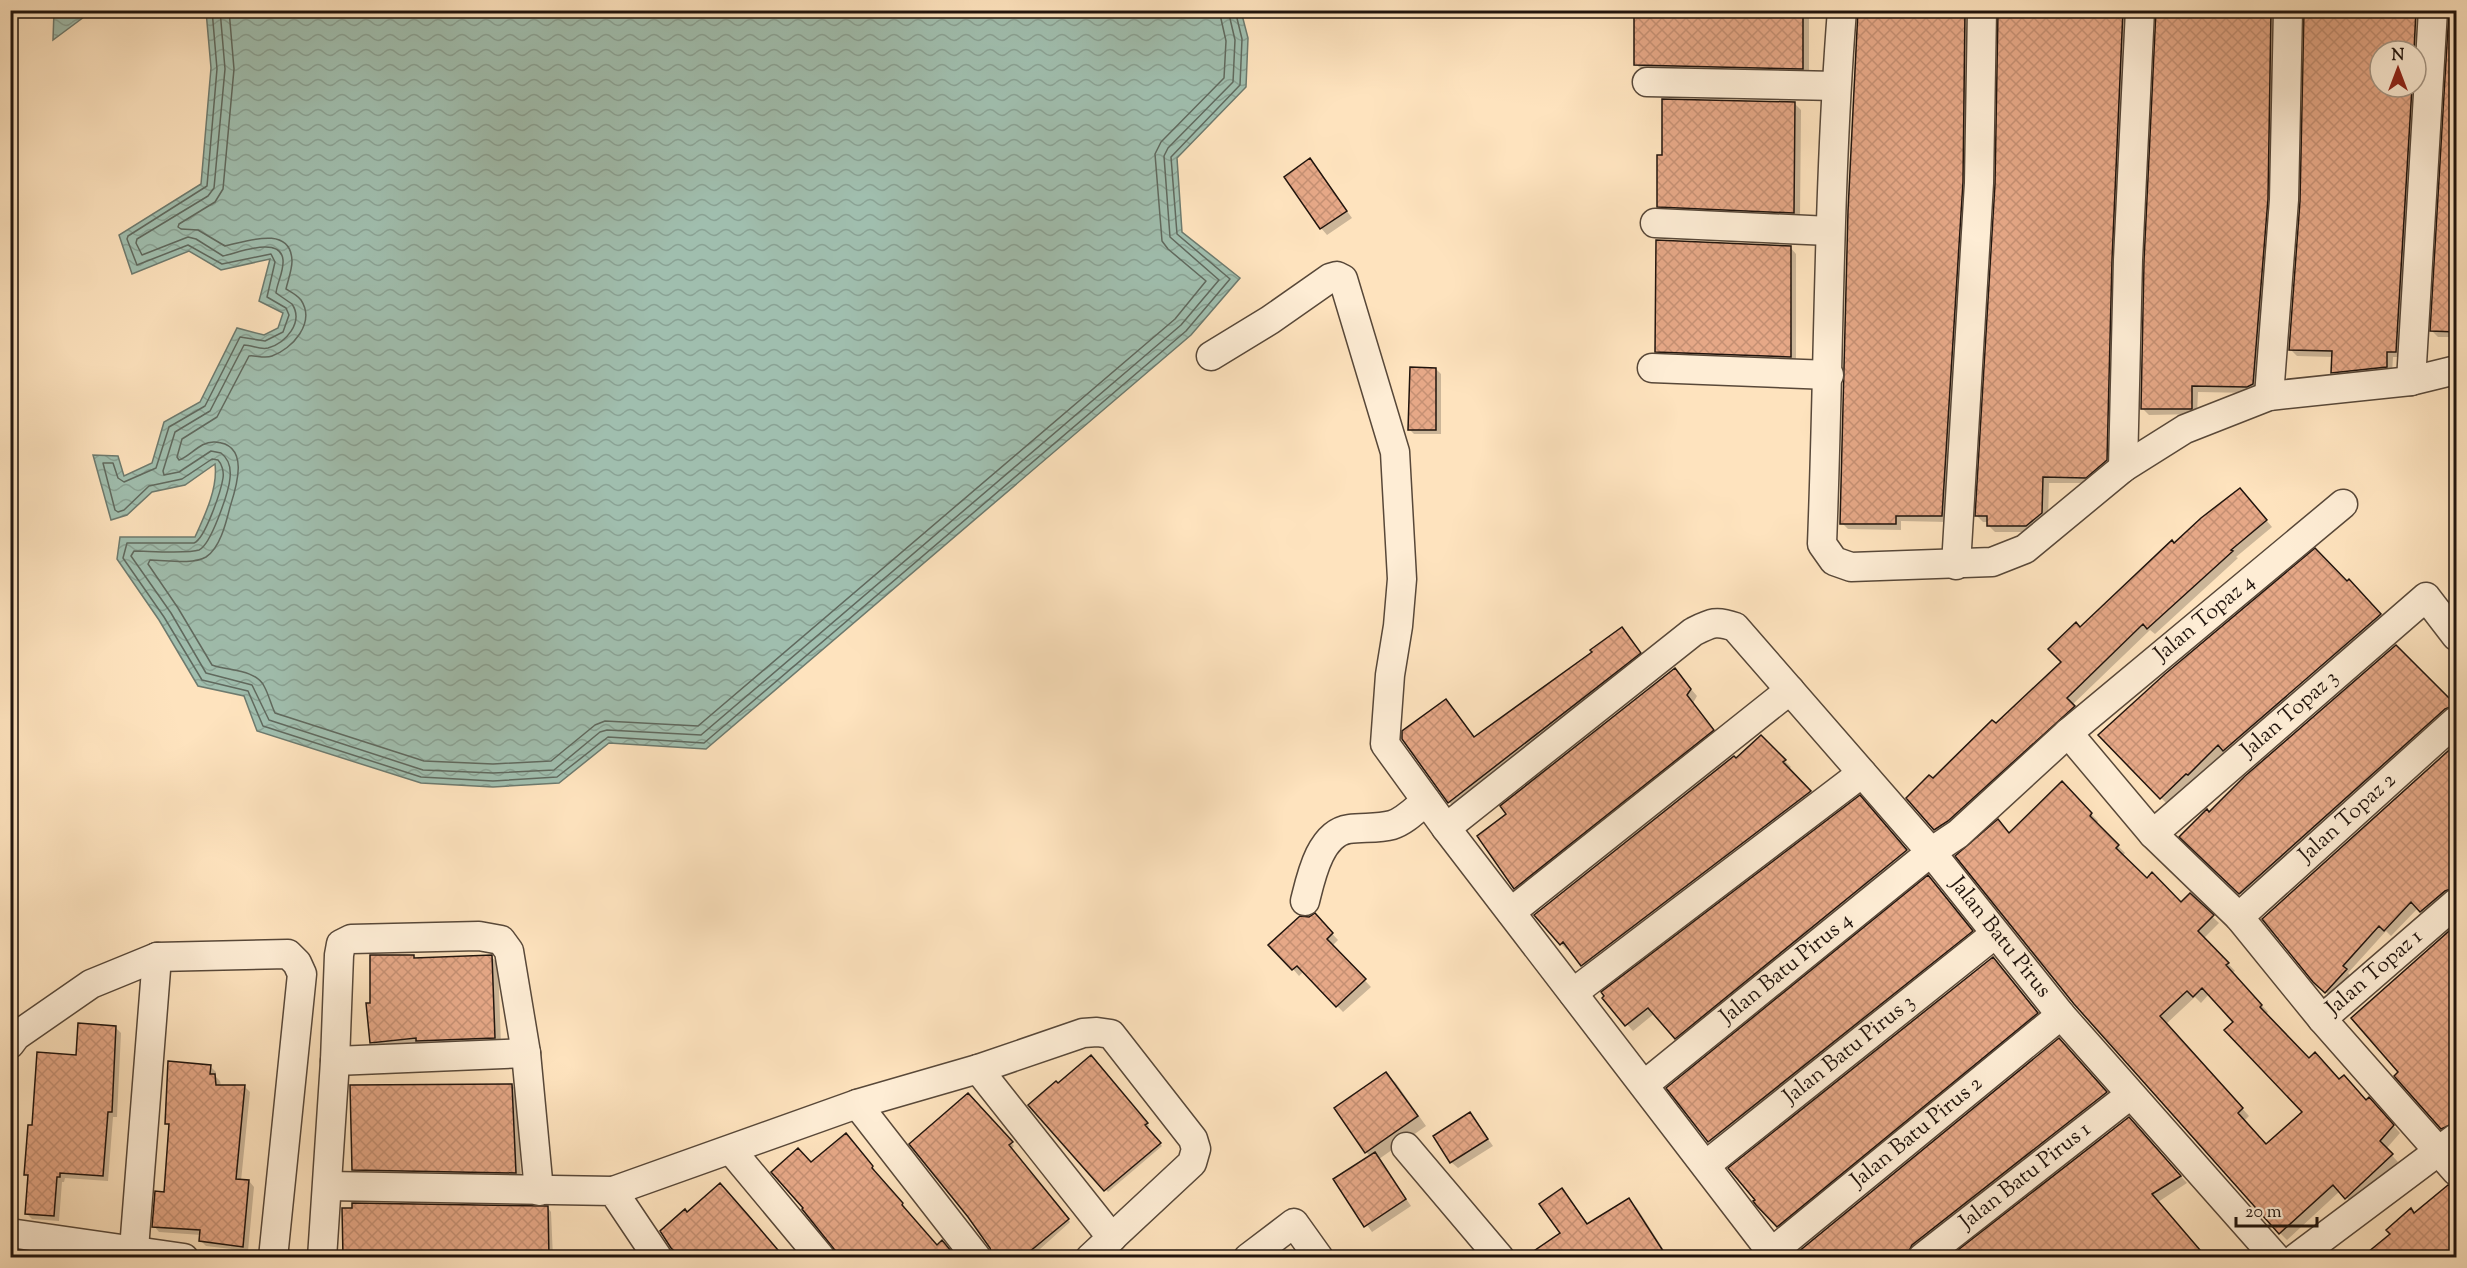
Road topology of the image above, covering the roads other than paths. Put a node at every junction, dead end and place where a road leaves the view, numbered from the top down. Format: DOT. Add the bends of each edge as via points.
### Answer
graph roads {
  1 [pos="1842,10"];
  2 [pos="1982,10"];
  3 [pos="2140,10"];
  4 [pos="2288,10"];
  5 [pos="2433,10"];
  6 [pos="1647,82"];
  7 [pos="1836,86"];
  8 [pos="1655,223"];
  9 [pos="1830,231"];
  10 [pos="1211,356"];
  11 [pos="1652,368"];
  12 [pos="2457,370"];
  13 [pos="1828,375"];
  14 [pos="2411,381"];
  15 [pos="2269,396"];
  16 [pos="2123,468"];
  17 [pos="2343,504"];
  18 [pos="1956,565"];
  19 [pos="2457,636"];
  20 [pos="1790,690"];
  21 [pos="2457,721"];
  22 [pos="2068,734"];
  23 [pos="1862,773"];
  24 [pos="1415,810"];
  25 [pos="1446,828"];
  26 [pos="2153,834"];
  27 [pos="1931,852"];
  28 [pos="1305,901"];
  29 [pos="2457,903"];
  30 [pos="1511,912"];
  31 [pos="2239,917"];
  32 [pos="1995,934"];
  33 [pos="157,957"];
  34 [pos="1574,993"];
  35 [pos="2061,1015"];
  36 [pos="2322,1019"];
  37 [pos="10,1044"];
  38 [pos="526,1053"];
  39 [pos="335,1061"];
  40 [pos="978,1069"];
  41 [pos="1644,1085"];
  42 [pos="2130,1095"];
  43 [pos="856,1104"];
  44 [pos="1406,1147"];
  45 [pos="731,1150"];
  46 [pos="2451,1154"];
  47 [pos="1706,1165"];
  48 [pos="328,1186"];
  49 [pos="539,1191"];
  50 [pos="613,1191"];
  51 [pos="10,1233"];
  52 [pos="1112,1238"];
  53 [pos="134,1249"];
  54 [pos="1774,1255"];
  55 [pos="184,1257"];
  56 [pos="273,1257"];
  57 [pos="322,1257"];
  58 [pos="658,1257"];
  59 [pos="821,1257"];
  60 [pos="977,1257"];
  61 [pos="1090,1257"];
  62 [pos="1248,1257"];
  63 [pos="1319,1257"];
  64 [pos="1500,1257"];
  65 [pos="1922,1257"];
  66 [pos="2276,1257"];
  67 [pos="2296,1257"];
  1 -- 7 [label="street"];
  2 -- 18 [label="street" via="1979,183"];
  3 -- 16 [label="street"];
  4 -- 15 [label="street" via="2284,200"];
  5 -- 14 [label="street"];
  6 -- 7 [label="street"];
  7 -- 9 [label="street"];
  8 -- 9 [label="street"];
  9 -- 13 [label="street"];
  10 -- 24 [label="street" via="1330,278 1342,279 1395,452 1402,579 1385,744"];
  11 -- 13 [label="street"];
  12 -- 14 [label="street"];
  13 -- 18 [label="street" via="1822,544 1834,561 1851,567"];
  14 -- 15 [label="street"];
  15 -- 16 [label="street" via="2185,429"];
  16 -- 18 [label="street" via="2025,549 1992,562"];
  17 -- 22 [label="street, Jalan Topaz 4"];
  19 -- 26 [label="street, Jalan Topaz 3" via="2426,597"];
  20 -- 23 [label="street, Jalan Batu Pirus"];
  20 -- 25 [label="street, Jalan Batu Pirus" via="1735,627 1711,623 1693,632"];
  20 -- 30 [label="street"];
  21 -- 31 [label="street, Jalan Topaz 2"];
  22 -- 26 [label="street"];
  22 -- 27 [label="street, Jalan Topaz 4" via="1958,834"];
  23 -- 27 [label="street, Jalan Batu Pirus"];
  23 -- 34 [label="street"];
  24 -- 25 [label="street"];
  24 -- 28 [label="street" via="1385,827 1341,830 1333,836 1312,873"];
  25 -- 30 [label="street"];
  26 -- 31 [label="street"];
  27 -- 32 [label="street, Jalan Batu Pirus"];
  27 -- 41 [label="street, Jalan Batu Pirus 4"];
  29 -- 36 [label="street, Jalan Topaz 1"];
  30 -- 34 [label="street"];
  31 -- 36 [label="street"];
  32 -- 35 [label="street, Jalan Batu Pirus"];
  32 -- 47 [label="street, Jalan Batu Pirus 3"];
  33 -- 37 [label="street" via="91,984"];
  33 -- 53 [label="street"];
  33 -- 56 [label="street" via="288,954 302,974"];
  34 -- 41 [label="street"];
  35 -- 42 [label="street, Jalan Batu Pirus"];
  35 -- 54 [label="street, Jalan Batu Pirus 2"];
  36 -- 46 [label="street"];
  38 -- 39 [label="street"];
  38 -- 39 [label="street" via="509,951 501,940 479,936 351,939 342,944 339,955"];
  38 -- 49 [label="street"];
  39 -- 48 [label="street"];
  40 -- 43 [label="street"];
  40 -- 52 [label="street"];
  40 -- 52 [label="street" via="1083,1034 1111,1034 1193,1139 1196,1149 1191,1163"];
  41 -- 47 [label="street"];
  42 -- 65 [label="street, Jalan Batu Pirus 1"];
  42 -- 66 [label="street, Jalan Batu Pirus"];
  43 -- 45 [label="street"];
  43 -- 60 [label="street"];
  44 -- 64 [label="street"];
  45 -- 50 [label="street"];
  45 -- 59 [label="street"];
  46 -- 67 [label="street"];
  47 -- 54 [label="street"];
  48 -- 49 [label="street"];
  48 -- 57 [label="street"];
  49 -- 50 [label="street"];
  50 -- 58 [label="street"];
  51 -- 53 [label="street"];
  52 -- 61 [label="street"];
  53 -- 55 [label="street"];
  62 -- 63 [label="street" via="1294,1222"];
}
